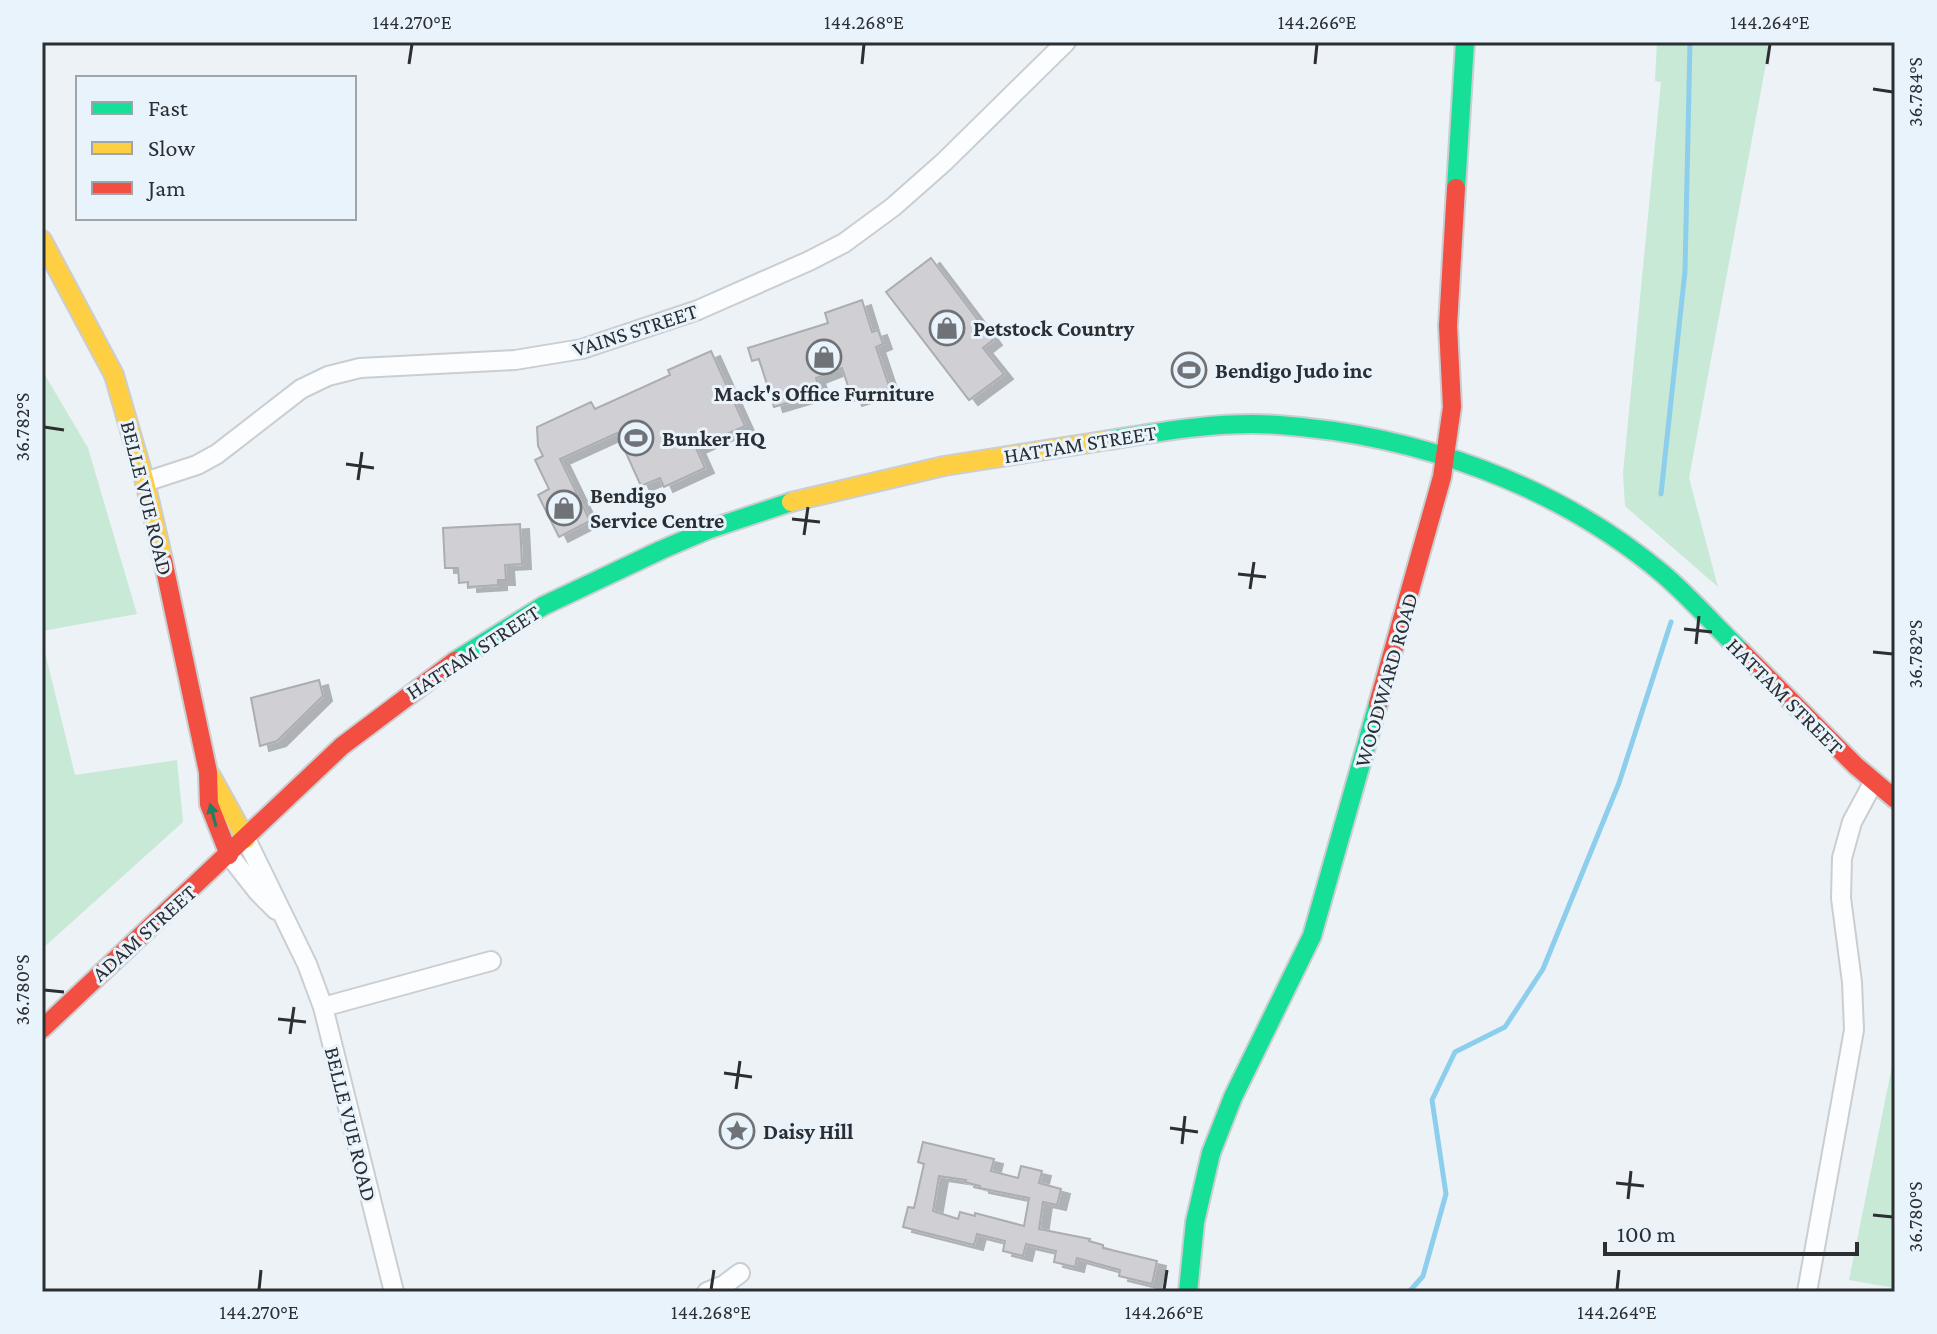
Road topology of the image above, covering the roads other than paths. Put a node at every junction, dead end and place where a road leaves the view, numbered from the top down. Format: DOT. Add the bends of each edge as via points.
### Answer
graph roads {
  1 [pos="1066,42"];
  2 [pos="1465,42"];
  3 [pos="42,240"];
  4 [pos="1446,456"];
  5 [pos="145,482"];
  6 [pos="208,772"];
  7 [pos="1873,783"];
  8 [pos="1895,799"];
  9 [pos="246,839"];
  10 [pos="229,855"];
  11 [pos="281,914"];
  12 [pos="491,961"];
  13 [pos="323,1007"];
  14 [pos="42,1029"];
  15 [pos="740,1273"];
  16 [pos="721,1290"];
  17 [pos="394,1292"];
  18 [pos="1188,1292"];
  19 [pos="1807,1292"];
  1 -- 5 [label="street, VAINS STREET" via="893,207 844,243 798,267 641,332 582,349 515,360 341,371 301,389 217,454"];
  2 -- 4 [label="main road, WOODWARD ROAD" via="1451,238 1447,339 1452,407"];
  3 -- 5 [label="main road, BELLE VUE ROAD" via="114,375"];
  4 -- 7 [label="main road, HATTAM STREET" via="1541,495 1636,553"];
  4 -- 9 [label="main road, HATTAM STREET" via="1323,429 1176,429 891,476 762,510 618,568 467,652 342,746"];
  4 -- 18 [label="main road, WOODWARD ROAD" via="1312,936 1211,1155"];
  5 -- 6 [label="main road, BELLE VUE ROAD"];
  6 -- 9 [label="main road, BELLE VUE ROAD"];
  10 -- 6 [label="main road, BELLE VUE ROAD, one-way" via="212,817"];
  7 -- 8 [label="main road, HATTAM STREET"];
  7 -- 19 [label="street" via="1852,822 1842,858 1854,1030"];
  9 -- 10 [label="main road, ADAM STREET"];
  9 -- 11 [label="street, BELLE VUE ROAD"];
  10 -- 11 [label="street, BELLE VUE ROAD"];
  10 -- 14 [label="main road, ADAM STREET"];
  11 -- 13 [label="street, BELLE VUE ROAD"];
  12 -- 13 [label="street"];
  13 -- 17 [label="street, BELLE VUE ROAD"];
  15 -- 16 [label="street"];
}
